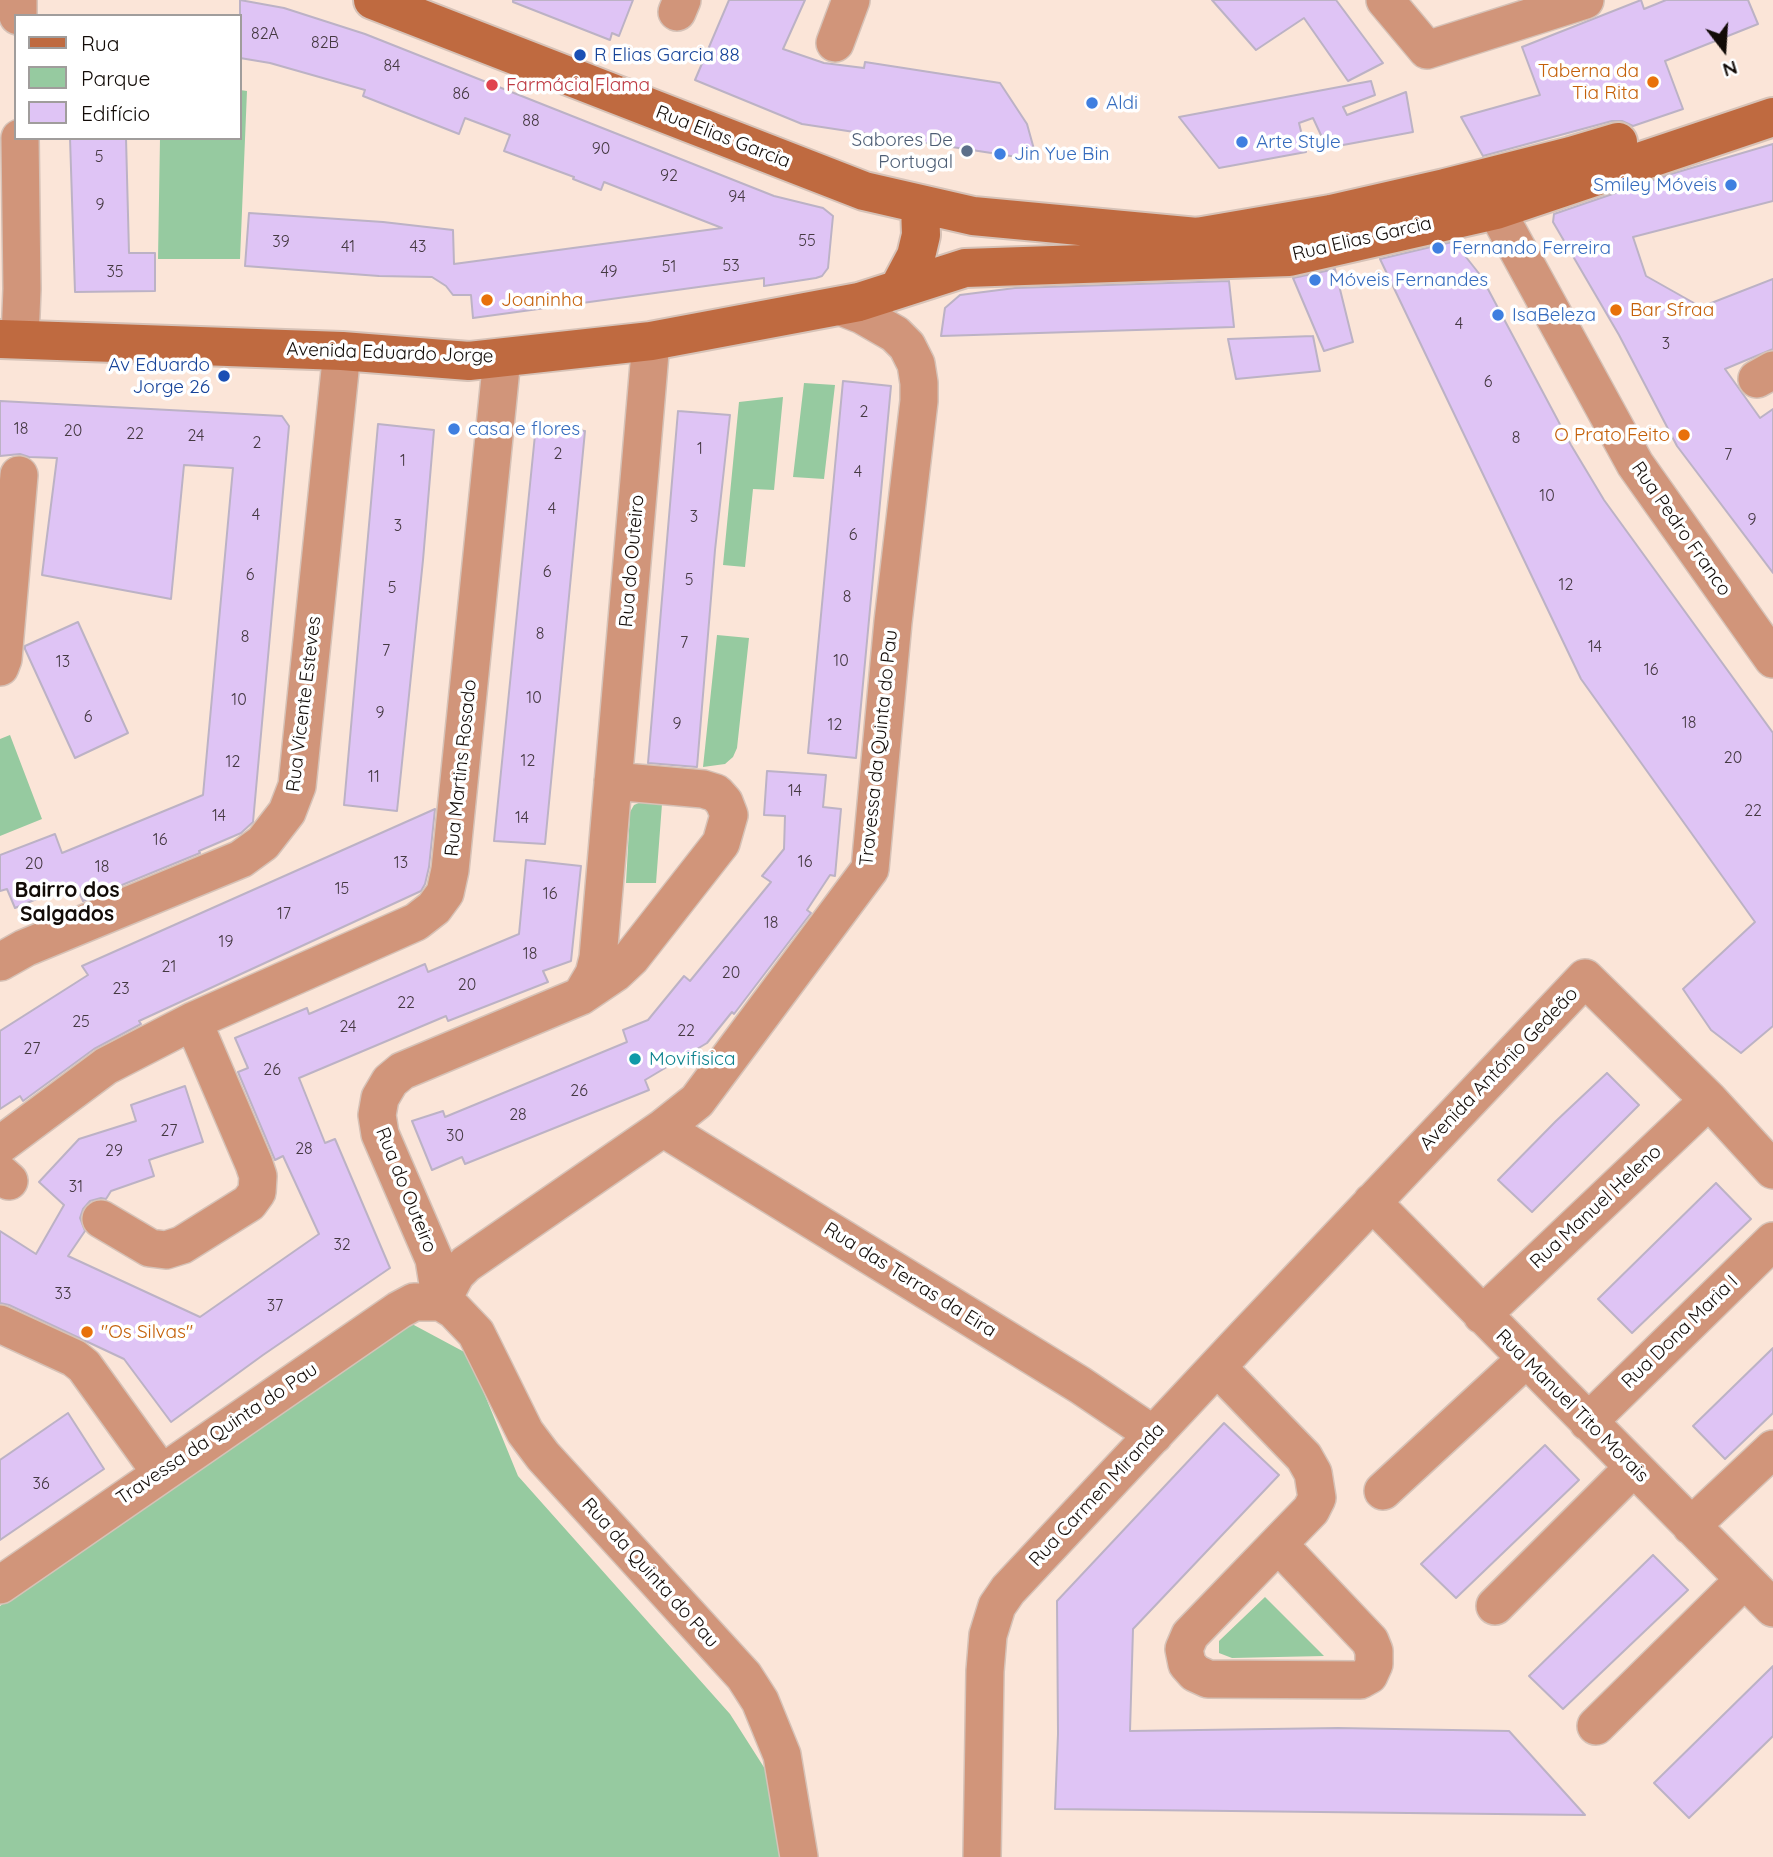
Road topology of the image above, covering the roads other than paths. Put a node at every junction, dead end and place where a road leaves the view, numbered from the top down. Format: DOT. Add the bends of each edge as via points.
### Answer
graph roads {
  1 [pos="373,0"];
  2 [pos="851,0"];
  3 [pos="1385,0"];
  4 [pos="1585,0"];
  5 [pos="835,43"];
  6 [pos="1773,92"];
  7 [pos="1773,117"];
  8 [pos="20,140"];
  9 [pos="920,205"];
  10 [pos="1496,210"];
  11 [pos="899,288"];
  12 [pos="839,306"];
  13 [pos="10,339"];
  14 [pos="651,341"];
  15 [pos="342,351"];
  16 [pos="502,358"];
  17 [pos="19,475"];
  18 [pos="1773,659"];
  19 [pos="0,667"];
  20 [pos="613,781"];
  21 [pos="0,962"];
  22 [pos="581,996"];
  23 [pos="193,1021"];
  24 [pos="1709,1100"];
  25 [pos="663,1128"];
  26 [pos="0,1145"];
  27 [pos="1773,1170"];
  28 [pos="1372,1202"];
  29 [pos="101,1219"];
  30 [pos="1773,1241"];
  31 [pos="447,1306"];
  32 [pos="1482,1315"];
  33 [pos="0,1324"];
  34 [pos="1526,1359"];
  35 [pos="1217,1367"];
  36 [pos="1588,1422"];
  37 [pos="1154,1435"];
  38 [pos="1773,1449"];
  39 [pos="1633,1468"];
  40 [pos="161,1473"];
  41 [pos="1383,1491"];
  42 [pos="1690,1526"];
  43 [pos="1278,1544"];
  44 [pos="1744,1580"];
  45 [pos="0,1585"];
  46 [pos="1495,1606"];
  47 [pos="1773,1608"];
  48 [pos="1596,1726"];
  49 [pos="799,1857"];
  50 [pos="982,1857"];
  1 -- 9 [label="main road, Rua Elias Garcia" via="864,191"];
  2 -- 5 [label="street"];
  3 -- 4 [label="street" via="1427,50"];
  6 -- 9 [label="main road, Rua Elias Garcia" via="1572,156 1483,179 1331,214 1197,236 973,216"];
  7 -- 10 [label="main road, Rua Elias Garcia"];
  8 -- 13 [label="street" via="22,289"];
  9 -- 11 [label="main road" via="916,256"];
  10 -- 11 [label="main road, Rua Elias Garcia" via="1289,257 965,268"];
  10 -- 18 [label="street, Rua Pedro Franco" via="1635,464"];
  11 -- 12 [label="main road, Avenida Eduardo Jorge"];
  12 -- 14 [label="main road, Avenida Eduardo Jorge"];
  12 -- 25 [label="street, Travessa da Quinta do Pau" via="895,334 916,364 919,383 870,869 697,1101"];
  13 -- 15 [label="main road, Avenida Eduardo Jorge"];
  14 -- 16 [label="main road, Avenida Eduardo Jorge"];
  14 -- 20 [label="street, Rua do Outeiro"];
  15 -- 16 [label="main road, Avenida Eduardo Jorge"];
  15 -- 21 [label="street, Rua Vicente Esteves" via="297,786 287,812 263,844 241,859"];
  16 -- 23 [label="street, Rua Martins Rosado" via="445,892 416,922"];
  17 -- 19 [label="street"];
  20 -- 22 [label="street, Rua do Outeiro" via="598,958"];
  20 -- 22 [label="street, Rua do Outeiro" via="703,789 716,793 729,815 721,844 631,958"];
  22 -- 31 [label="street, Rua do Outeiro" via="402,1071 380,1098 380,1134 434,1259"];
  23 -- 26 [label="street, Rua Martins Rosado" via="106,1066"];
  23 -- 29 [label="street" via="254,1164 257,1192 249,1203 182,1245 166,1250 150,1248"];
  24 -- 27 [label="street, Avenida António Gedeão"];
  24 -- 28 [label="street, Avenida António Gedeão" via="1585,978"];
  24 -- 32 [label="street, Rua Manuel Heleno"];
  25 -- 31 [label="street, Travessa da Quinta do Pau" via="466,1264 456,1274"];
  25 -- 37 [label="street, Rua das Terras da Eira"];
  28 -- 32 [label="street, Rua Manuel Tito Morais"];
  28 -- 35 [label="street, Rua Carmen Miranda"];
  30 -- 36 [label="street, Rua Dona Maria I"];
  31 -- 40 [label="street, Travessa da Quinta do Pau" via="414,1302 399,1310"];
  31 -- 49 [label="street, Rua da Quinta do Pau" via="476,1333 525,1432 543,1456 744,1676 760,1701 782,1755"];
  32 -- 34 [label="street, Rua Manuel Tito Morais"];
  33 -- 40 [label="street" via="84,1366"];
  34 -- 36 [label="street, Rua Manuel Tito Morais"];
  34 -- 41 [label="street"];
  35 -- 37 [label="street, Rua Carmen Miranda"];
  35 -- 43 [label="street" via="1304,1457 1313,1473 1317,1498"];
  36 -- 39 [label="street, Rua Manuel Tito Morais"];
  37 -- 50 [label="street, Rua Carmen Miranda" via="1008,1590 990,1622"];
  38 -- 42 [label="street"];
  39 -- 42 [label="street, Rua Manuel Tito Morais"];
  39 -- 46 [label="street"];
  40 -- 45 [label="street, Travessa da Quinta do Pau"];
  42 -- 44 [label="street, Rua Manuel Tito Morais"];
  43 -- 43 [label="street" via="1370,1640 1374,1664 1370,1675 1360,1680 1208,1679 1187,1664 1184,1649 1190,1635"];
  44 -- 47 [label="street, Rua Manuel Tito Morais"];
  44 -- 48 [label="street"];
}
